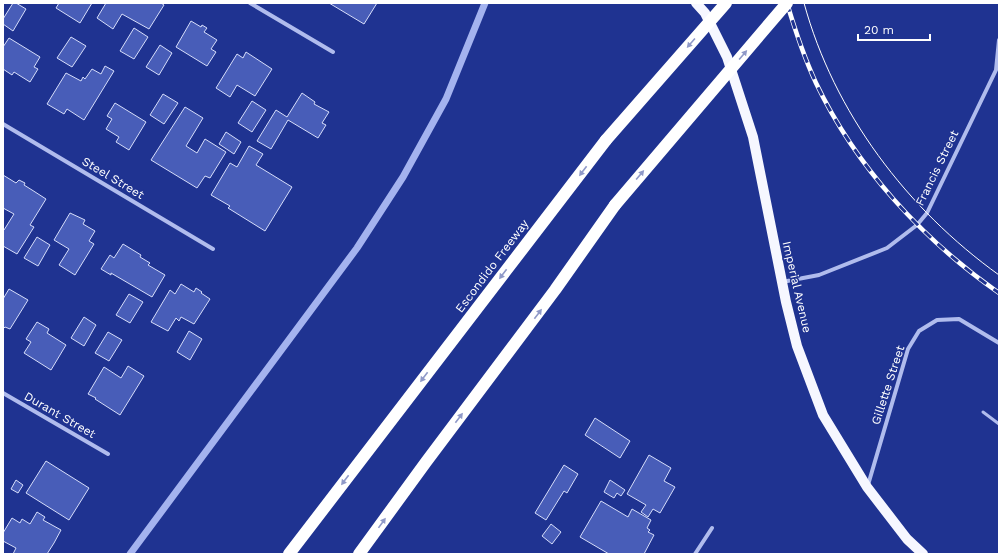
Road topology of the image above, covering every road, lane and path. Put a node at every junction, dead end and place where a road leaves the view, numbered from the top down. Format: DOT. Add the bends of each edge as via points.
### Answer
graph roads {
  1 [pos="250,3"];
  2 [pos="696,3"];
  3 [pos="726,3"];
  4 [pos="787,3"];
  5 [pos="999,40"];
  6 [pos="333,52"];
  7 [pos="998,70"];
  8 [pos="3,124"];
  9 [pos="213,249"];
  10 [pos="782,282"];
  11 [pos="999,343"];
  12 [pos="3,393"];
  13 [pos="983,412"];
  14 [pos="999,424"];
  15 [pos="108,454"];
  16 [pos="867,488"];
  17 [pos="712,528"];
  18 [pos="289,554"];
  19 [pos="359,554"];
  20 [pos="695,554"];
  21 [pos="923,554"];
  1 -- 6 [label="street"];
  2 -- 10 [label="main road, Imperial Avenue" via="705,14 727,57 753,137"];
  3 -- 18 [label="highway, Escondido Freeway, one-way, bridge" via="606,140"];
  19 -- 4 [label="highway, one-way, bridge" via="556,290 615,205"];
  5 -- 7 [label="street, Francis Street"];
  7 -- 10 [label="street, Francis Street" via="927,213 917,225 887,248 819,275"];
  8 -- 9 [label="street, Steel Street"];
  10 -- 16 [label="main road, Imperial Avenue" via="797,346 823,415"];
  11 -- 16 [label="street, Gillette Street" via="959,319 936,320 919,331 908,349"];
  12 -- 15 [label="street, Durant Street"];
  13 -- 14 [label="lane"];
  16 -- 21 [label="main road, Imperial Avenue" via="907,540"];
  17 -- 20 [label="street"];
}
